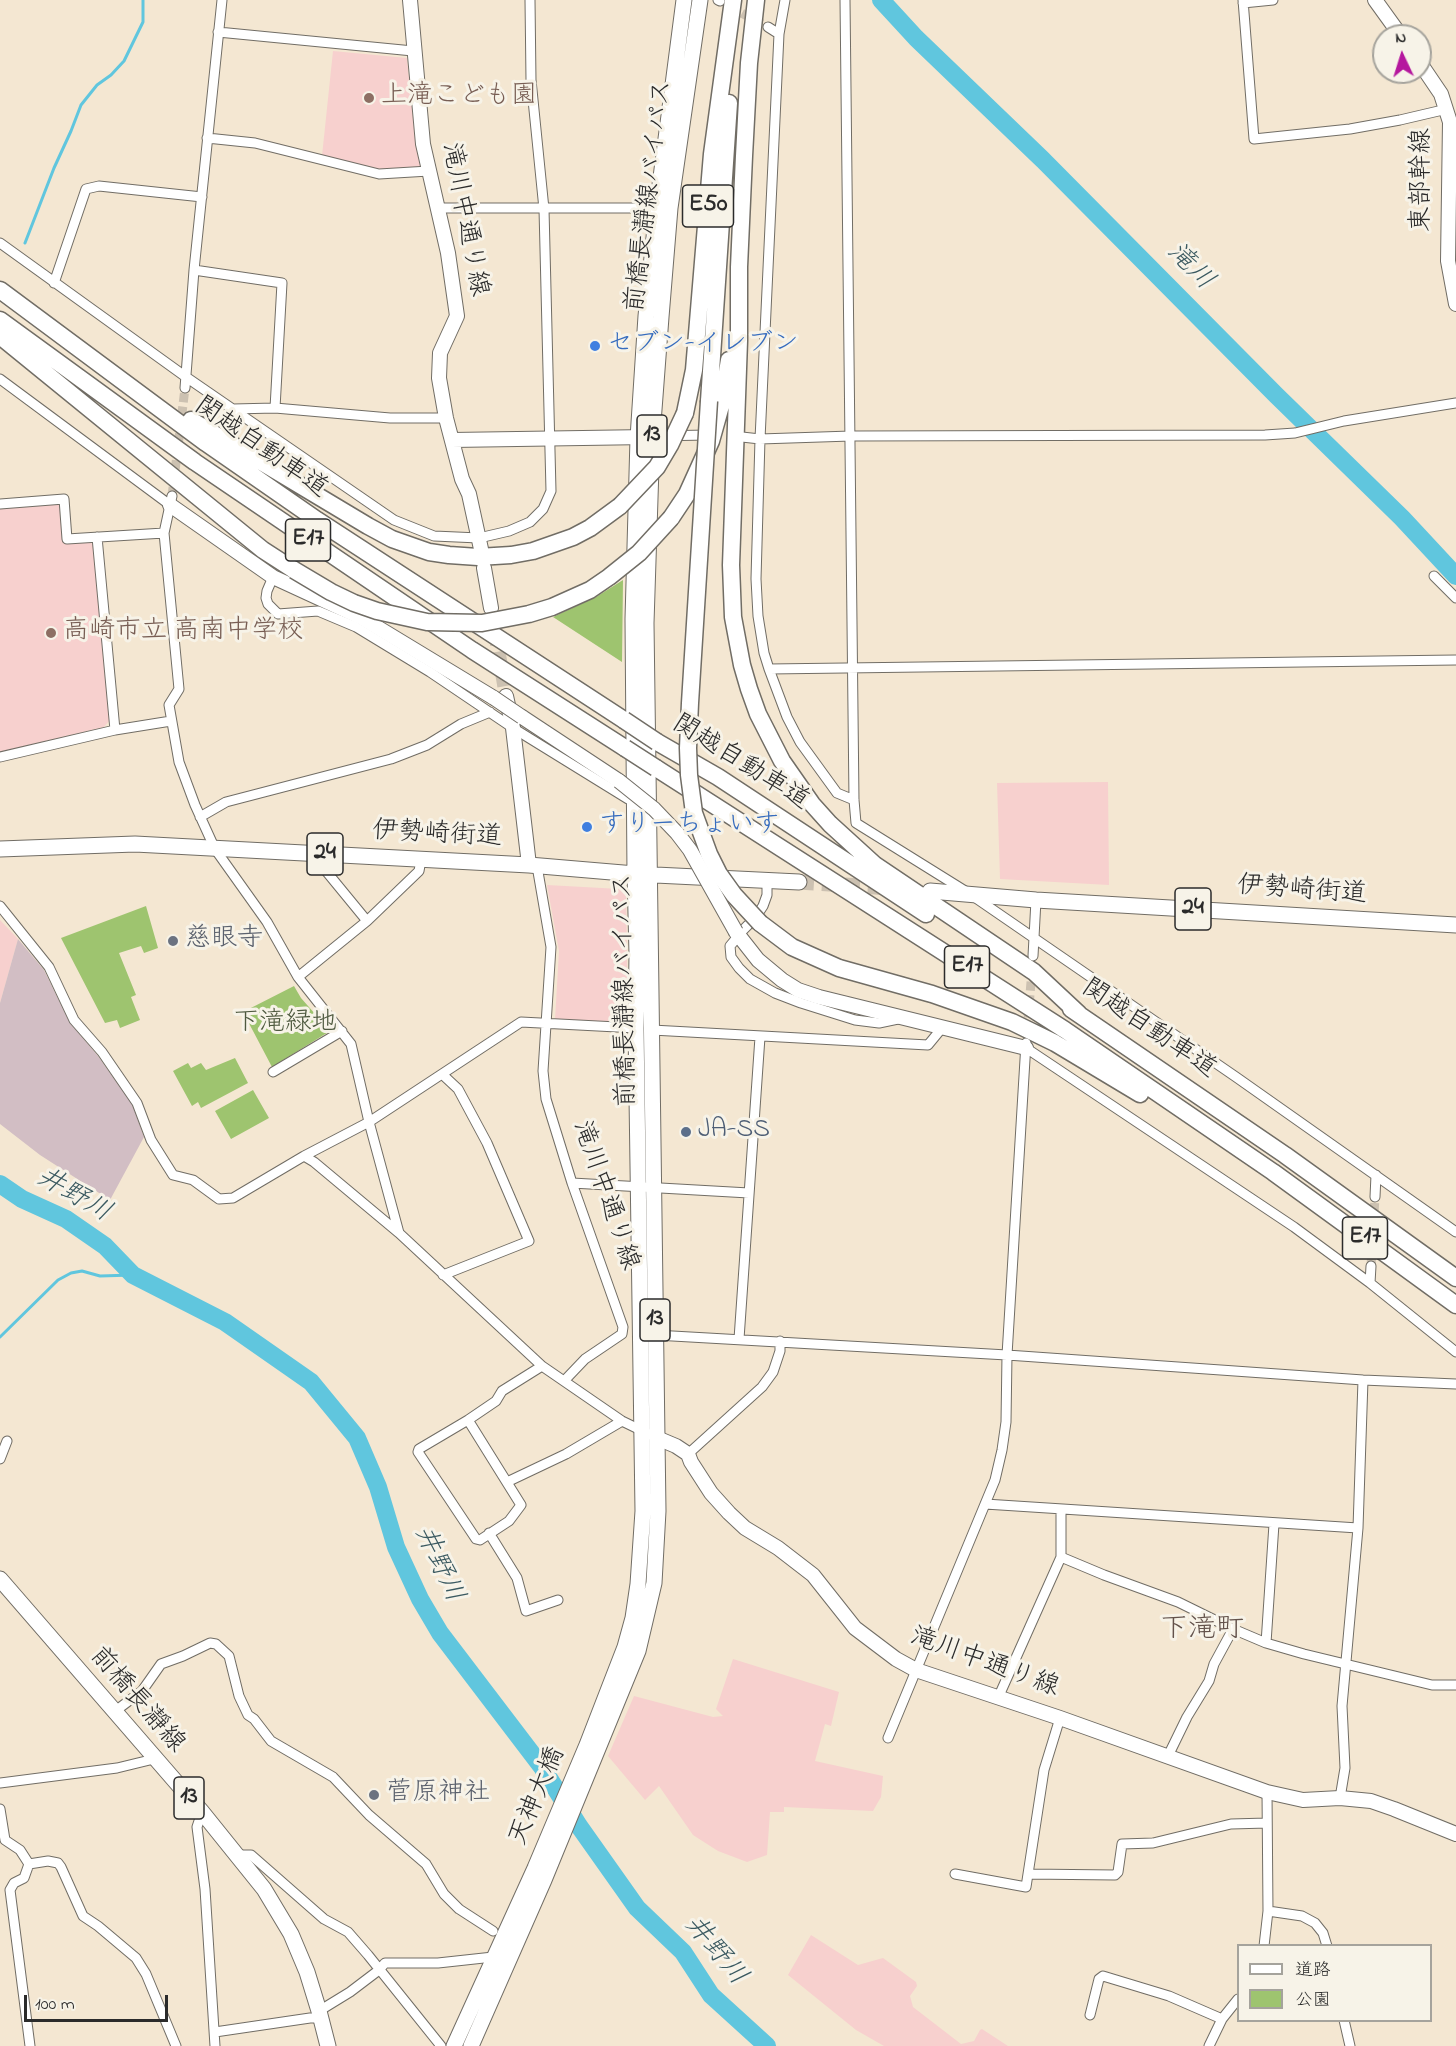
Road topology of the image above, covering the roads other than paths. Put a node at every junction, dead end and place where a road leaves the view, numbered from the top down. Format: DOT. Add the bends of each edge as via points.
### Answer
graph roads {
  1 [pos="222,0"];
  2 [pos="410,0"];
  3 [pos="530,0"];
  4 [pos="684,0"];
  5 [pos="700,0"];
  6 [pos="724,0"];
  7 [pos="741,0"];
  8 [pos="756,0"];
  9 [pos="785,0"];
  10 [pos="845,0"];
  11 [pos="1273,0"];
  12 [pos="1375,0"];
  13 [pos="1243,2"];
  14 [pos="1392,24"];
  15 [pos="768,27"];
  16 [pos="218,32"];
  17 [pos="779,34"];
  18 [pos="413,51"];
  19 [pos="1432,81"];
  20 [pos="1451,117"];
  21 [pos="207,138"];
  22 [pos="429,171"];
  23 [pos="202,197"];
  24 [pos="438,208"];
  25 [pos="657,208"];
  26 [pos="544,209"];
  27 [pos="0,243"];
  28 [pos="1452,260"];
  29 [pos="740,267"];
  30 [pos="194,270"];
  31 [pos="54,283"];
  32 [pos="0,290"];
  33 [pos="1456,304"];
  34 [pos="0,320"];
  35 [pos="0,336"];
  36 [pos="93,361"];
  37 [pos="186,377"];
  38 [pos="0,379"];
  39 [pos="185,388"];
  40 [pos="1456,403"];
  41 [pos="275,408"];
  42 [pos="233,409"];
  43 [pos="446,418"];
  44 [pos="709,435"];
  45 [pos="851,436"];
  46 [pos="645,437"];
  47 [pos="742,437"];
  48 [pos="549,438"];
  49 [pos="760,439"];
  50 [pos="452,440"];
  51 [pos="171,501"];
  52 [pos="0,504"];
  53 [pos="164,533"];
  54 [pos="97,537"];
  55 [pos="480,544"];
  56 [pos="483,568"];
  57 [pos="1434,576"];
  58 [pos="273,577"];
  59 [pos="1456,598"];
  60 [pos="491,608"];
  61 [pos="1456,660"];
  62 [pos="852,667"];
  63 [pos="768,669"];
  64 [pos="490,712"];
  65 [pos="171,721"];
  66 [pos="518,722"];
  67 [pos="115,730"];
  68 [pos="0,757"];
  69 [pos="628,799"];
  70 [pos="854,800"];
  71 [pos="200,817"];
  72 [pos="0,849"];
  73 [pos="215,849"];
  74 [pos="312,854"];
  75 [pos="421,861"];
  76 [pos="533,866"];
  77 [pos="642,874"];
  78 [pos="767,881"];
  79 [pos="799,882"];
  80 [pos="930,891"];
  81 [pos="970,894"];
  82 [pos="1036,900"];
  83 [pos="0,906"];
  84 [pos="367,921"];
  85 [pos="1456,925"];
  86 [pos="746,928"];
  87 [pos="1033,939"];
  88 [pos="1033,956"];
  89 [pos="298,977"];
  90 [pos="1079,1014"];
  91 [pos="901,1018"];
  92 [pos="547,1024"];
  93 [pos="942,1028"];
  94 [pos="644,1029"];
  95 [pos="342,1031"];
  96 [pos="760,1037"];
  97 [pos="1026,1046"];
  98 [pos="273,1072"];
  99 [pos="443,1075"];
  100 [pos="369,1122"];
  101 [pos="304,1156"];
  102 [pos="1273,1172"];
  103 [pos="1376,1175"];
  104 [pos="572,1183"];
  105 [pos="646,1187"];
  106 [pos="749,1193"];
  107 [pos="1375,1197"];
  108 [pos="1456,1232"];
  109 [pos="399,1233"];
  110 [pos="1371,1266"];
  111 [pos="443,1275"];
  112 [pos="1456,1278"];
  113 [pos="1370,1283"];
  114 [pos="1456,1305"];
  115 [pos="655,1335"];
  116 [pos="739,1339"];
  117 [pos="780,1341"];
  118 [pos="1456,1352"];
  119 [pos="1007,1355"];
  120 [pos="542,1366"];
  121 [pos="1363,1380"];
  122 [pos="564,1382"];
  123 [pos="1456,1384"];
  124 [pos="468,1420"];
  125 [pos="622,1421"];
  126 [pos="642,1430"];
  127 [pos="657,1438"];
  128 [pos="688,1454"];
  129 [pos="507,1482"];
  130 [pos="985,1504"];
  131 [pos="1061,1510"];
  132 [pos="1274,1524"];
  133 [pos="1358,1528"];
  134 [pos="489,1533"];
  135 [pos="1061,1557"];
  136 [pos="1,1582"];
  137 [pos="558,1600"];
  138 [pos="1233,1629"];
  139 [pos="1266,1642"];
  140 [pos="1347,1665"];
  141 [pos="916,1670"];
  142 [pos="1456,1684"];
  143 [pos="998,1698"];
  144 [pos="114,1712"];
  145 [pos="1060,1718"];
  146 [pos="888,1738"];
  147 [pos="591,1751"];
  148 [pos="1168,1756"];
  149 [pos="154,1759"];
  150 [pos="0,1783"];
  151 [pos="1266,1792"];
  152 [pos="1340,1798"];
  153 [pos="0,1809"];
  154 [pos="202,1812"];
  155 [pos="1267,1823"];
  156 [pos="1456,1834"];
  157 [pos="236,1855"];
  158 [pos="29,1864"];
  159 [pos="540,1874"];
  160 [pos="955,1874"];
  161 [pos="1028,1875"];
  162 [pos="1268,1911"];
  163 [pos="493,1931"];
  164 [pos="1264,1944"];
  165 [pos="1326,1944"];
  166 [pos="493,1957"];
  167 [pos="379,1970"];
  168 [pos="1237,2001"];
  169 [pos="320,2014"];
  170 [pos="1090,2015"];
  171 [pos="1222,2019"];
  172 [pos="1344,2022"];
  173 [pos="215,2032"];
  174 [pos="30,2046"];
  175 [pos="176,2046"];
  176 [pos="215,2046"];
  177 [pos="328,2046"];
  178 [pos="441,2046"];
  179 [pos="454,2046"];
  180 [pos="471,2046"];
  181 [pos="1209,2046"];
  182 [pos="1350,2046"];
  1 -- 16 [label="street"];
  2 -- 18 [label="street, 滝川中通り線"];
  3 -- 26 [label="street" via="531,80"];
  4 -- 25 [label="main road, 前橋長瀞線バイパス / 13"];
  5 -- 46 [label="main road, 前橋長瀞線バイパス / 13" via="670,208"];
  6 -- 36 [label="highway, E50, bridge" via="696,360 685,413 657,467 620,506 590,528 533,551 511,555 478,557 429,552 368,526"];
  7 -- 86 [label="highway, E50, bridge" via="726,144 688,748 694,813 718,874 734,895"];
  8 -- 29 [label="highway, E50" via="749,63"];
  9 -- 17 [label="street"];
  10 -- 45 [label="street"];
  11 -- 13 [label="street"];
  12 -- 14 [label="street"];
  13 -- 20 [label="street" via="1254,139"];
  15 -- 17 [label="street"];
  16 -- 18 [label="street"];
  16 -- 21 [label="street"];
  17 -- 49 [label="street"];
  18 -- 22 [label="street, 滝川中通り線"];
  19 -- 20 [label="street, 東部幹線"];
  20 -- 28 [label="street, 東部幹線"];
  21 -- 22 [label="street" via="255,143 379,174"];
  21 -- 23 [label="street"];
  22 -- 24 [label="street, 滝川中通り線"];
  23 -- 30 [label="street"];
  23 -- 31 [label="street" via="99,186 86,189"];
  24 -- 26 [label="street"];
  24 -- 43 [label="street, 滝川中通り線" via="457,316 438,365"];
  25 -- 26 [label="street"];
  25 -- 46 [label="main road, 前橋長瀞線バイパス / 13" via="646,316"];
  26 -- 48 [label="street"];
  27 -- 31 [label="street"];
  28 -- 33 [label="street, 東部幹線"];
  29 -- 35 [label="highway, bridge" via="731,352 716,424 697,475 671,518 633,559 590,590 552,607 482,623 427,622 393,615 354,603 294,570 263,550"];
  29 -- 90 [label="highway" via="731,592 742,665 758,714 795,782 848,841 908,889 1034,972"];
  30 -- 37 [label="street"];
  30 -- 41 [label="street" via="282,283"];
  31 -- 37 [label="street"];
  32 -- 36 [label="highway, 関越自動車道 / E17"];
  34 -- 102 [label="highway, 関越自動車道 / E17, bridge" via="195,462 462,643 1065,1030"];
  36 -- 90 [label="highway, 関越自動車道 / E17, bridge" via="317,520"];
  37 -- 39 [label="street"];
  37 -- 42 [label="street"];
  38 -- 51 [label="street"];
  40 -- 45 [label="street" via="1266,435"];
  41 -- 42 [label="street"];
  41 -- 43 [label="street" via="390,418"];
  42 -- 55 [label="street" via="394,520 434,536"];
  43 -- 50 [label="street, 滝川中通り線"];
  44 -- 46 [label="street"];
  45 -- 49 [label="street"];
  45 -- 62 [label="street"];
  46 -- 48 [label="street"];
  46 -- 77 [label="main road, 前橋長瀞線バイパス / 13"];
  47 -- 49 [label="street"];
  48 -- 50 [label="street"];
  48 -- 55 [label="street" via="551,491 543,509 530,522"];
  49 -- 63 [label="street" via="756,579"];
  50 -- 55 [label="street, 滝川中通り線"];
  51 -- 53 [label="street"];
  51 -- 58 [label="street"];
  52 -- 54 [label="street" via="64,499 67,539"];
  53 -- 54 [label="street"];
  53 -- 65 [label="street" via="179,689 169,705"];
  54 -- 67 [label="street"];
  56 -- 60 [label="street"];
  57 -- 59 [label="street"];
  58 -- 64 [label="street" via="267,598 278,614 318,611 356,627"];
  58 -- 66 [label="street, bridge" via="363,618 500,697"];
  61 -- 62 [label="street"];
  62 -- 63 [label="street"];
  62 -- 70 [label="street"];
  63 -- 70 [label="street" via="800,742 837,793"];
  64 -- 66 [label="street"];
  64 -- 71 [label="street" via="391,759 226,802"];
  65 -- 67 [label="street"];
  65 -- 71 [label="street" via="179,762"];
  66 -- 69 [label="street"];
  66 -- 76 [label="street, 滝川中通り線"];
  66 -- 86 [label="street, bridge" via="619,781 654,809 677,833"];
  67 -- 68 [label="street"];
  70 -- 81 [label="street" via="856,823"];
  71 -- 73 [label="street"];
  72 -- 73 [label="main road, 伊勢崎街道 / 24" via="135,844"];
  73 -- 74 [label="main road, 伊勢崎街道 / 24"];
  73 -- 89 [label="street" via="267,922"];
  74 -- 75 [label="main road, 伊勢崎街道 / 24"];
  74 -- 84 [label="street"];
  75 -- 76 [label="main road, 伊勢崎街道 / 24"];
  75 -- 84 [label="street" via="419,871"];
  76 -- 77 [label="main road, 伊勢崎街道 / 24"];
  76 -- 92 [label="street, 滝川中通り線" via="551,947"];
  77 -- 78 [label="main road, 伊勢崎街道 / 24"];
  77 -- 94 [label="main road, 前橋長瀞線バイパス / 13"];
  78 -- 79 [label="main road, 伊勢崎街道 / 24"];
  78 -- 86 [label="street" via="763,906"];
  80 -- 81 [label="main road, 伊勢崎街道 / 24"];
  81 -- 82 [label="main road, 伊勢崎街道 / 24"];
  81 -- 87 [label="street"];
  82 -- 85 [label="main road, 伊勢崎街道 / 24"];
  82 -- 87 [label="street"];
  83 -- 101 [label="street" via="49,967 74,1020 138,1103 151,1140 173,1175 193,1180 219,1199 233,1198"];
  84 -- 89 [label="street"];
  86 -- 91 [label="street" via="758,960 798,990"];
  86 -- 91 [label="street" via="730,946 731,957 750,979 775,993 855,1020 879,1023"];
  86 -- 102 [label="highway" via="839,968 1012,1022 1055,1043"];
  87 -- 88 [label="street"];
  87 -- 103 [label="street"];
  89 -- 95 [label="street"];
  90 -- 112 [label="highway, 関越自動車道 / E17"];
  91 -- 93 [label="street"];
  92 -- 94 [label="street"];
  92 -- 99 [label="street" via="521,1022"];
  92 -- 104 [label="street, 滝川中通り線" via="543,1071 546,1099"];
  93 -- 96 [label="street" via="928,1045"];
  93 -- 97 [label="street"];
  94 -- 96 [label="street"];
  94 -- 105 [label="main road, 前橋長瀞線バイパス / 13"];
  95 -- 98 [label="street"];
  95 -- 100 [label="street" via="351,1044"];
  96 -- 106 [label="street"];
  97 -- 113 [label="street"];
  97 -- 119 [label="street"];
  99 -- 100 [label="street"];
  99 -- 111 [label="street" via="458,1089 482,1134 529,1241"];
  100 -- 101 [label="street"];
  100 -- 109 [label="street"];
  101 -- 109 [label="street"];
  102 -- 114 [label="highway, 関越自動車道 / E17"];
  103 -- 107 [label="street"];
  103 -- 108 [label="street"];
  104 -- 105 [label="street"];
  104 -- 122 [label="street, 滝川中通り線" via="624,1327 622,1334 585,1359"];
  105 -- 106 [label="street"];
  105 -- 115 [label="main road, 前橋長瀞線バイパス / 13"];
  105 -- 126 [label="main road, 前橋長瀞線バイパス / 13"];
  106 -- 116 [label="street"];
  109 -- 111 [label="street"];
  110 -- 113 [label="street"];
  111 -- 120 [label="street"];
  113 -- 118 [label="street"];
  115 -- 116 [label="street"];
  115 -- 127 [label="main road, 前橋長瀞線バイパス / 13"];
  116 -- 117 [label="street"];
  117 -- 119 [label="street"];
  117 -- 128 [label="street" via="773,1372 762,1387"];
  119 -- 121 [label="street"];
  119 -- 130 [label="street" via="1006,1422 995,1480"];
  120 -- 122 [label="street"];
  120 -- 124 [label="street" via="502,1391 496,1401"];
  121 -- 123 [label="street"];
  121 -- 133 [label="street"];
  122 -- 125 [label="street"];
  124 -- 129 [label="street"];
  124 -- 134 [label="street" via="418,1452 476,1539"];
  125 -- 126 [label="street"];
  125 -- 129 [label="street"];
  126 -- 127 [label="street"];
  126 -- 147 [label="main road, 前橋長瀞線バイパス / 13" via="642,1531 633,1618"];
  127 -- 128 [label="street"];
  127 -- 147 [label="main road, 前橋長瀞線バイパス / 13" via="657,1552 650,1602 638,1651"];
  128 -- 141 [label="street, 滝川中通り線" via="711,1493 729,1513 813,1575 855,1628"];
  129 -- 134 [label="street" via="521,1505 509,1521"];
  130 -- 131 [label="street"];
  130 -- 141 [label="street"];
  131 -- 132 [label="street"];
  131 -- 135 [label="street"];
  132 -- 133 [label="street"];
  132 -- 139 [label="street"];
  133 -- 140 [label="street"];
  134 -- 137 [label="street" via="517,1578 526,1611"];
  135 -- 138 [label="street" via="1178,1602"];
  135 -- 143 [label="street"];
  136 -- 144 [label="main road, 前橋長瀞線 / 13"];
  138 -- 139 [label="street"];
  138 -- 148 [label="street"];
  139 -- 140 [label="street"];
  140 -- 142 [label="street" via="1432,1685"];
  140 -- 152 [label="street" via="1342,1706 1345,1768"];
  141 -- 143 [label="street, 滝川中通り線"];
  141 -- 146 [label="street"];
  143 -- 145 [label="street, 滝川中通り線"];
  144 -- 149 [label="main road, 前橋長瀞線 / 13"];
  144 -- 163 [label="street" via="142,1691 161,1664 216,1644 229,1656 238,1696 248,1715 271,1741 333,1777 369,1815 426,1864 444,1894 459,1909"];
  145 -- 148 [label="street, 滝川中通り線"];
  145 -- 161 [label="street" via="1044,1770"];
  147 -- 159 [label="main road, 天神大橋 / 13"];
  148 -- 151 [label="street, 滝川中通り線"];
  149 -- 150 [label="street" via="117,1768"];
  149 -- 154 [label="main road, 前橋長瀞線 / 13"];
  151 -- 152 [label="street, 滝川中通り線" via="1304,1800"];
  151 -- 155 [label="street"];
  152 -- 156 [label="street, 滝川中通り線" via="1378,1804"];
  153 -- 158 [label="street" via="5,1840 20,1850"];
  154 -- 157 [label="main road, 前橋長瀞線 / 13"];
  154 -- 173 [label="street" via="197,1827"];
  155 -- 161 [label="street" via="1231,1824 1153,1843 1122,1844 1115,1875"];
  155 -- 162 [label="street"];
  157 -- 167 [label="street" via="251,1855 324,1919 348,1932"];
  157 -- 169 [label="main road, 前橋長瀞線 / 13" via="264,1889 291,1934"];
  158 -- 174 [label="street" via="24,1878 10,1890"];
  158 -- 175 [label="street" via="58,1863 83,1916 136,1958"];
  159 -- 166 [label="main road, 13"];
  159 -- 180 [label="main road, 13"];
  160 -- 161 [label="street" via="1026,1887"];
  162 -- 164 [label="street"];
  162 -- 165 [label="street" via="1302,1916 1315,1923"];
  166 -- 167 [label="street" via="385,1963"];
  166 -- 179 [label="main road, 13"];
  167 -- 169 [label="street"];
  167 -- 178 [label="street"];
  168 -- 171 [label="street"];
  169 -- 173 [label="street"];
  169 -- 177 [label="main road, 前橋長瀞線 / 13"];
  170 -- 171 [label="street" via="1099,1978 1103,1976 1169,1996"];
  171 -- 181 [label="street"];
  172 -- 182 [label="street"];
  173 -- 176 [label="street"];
}
